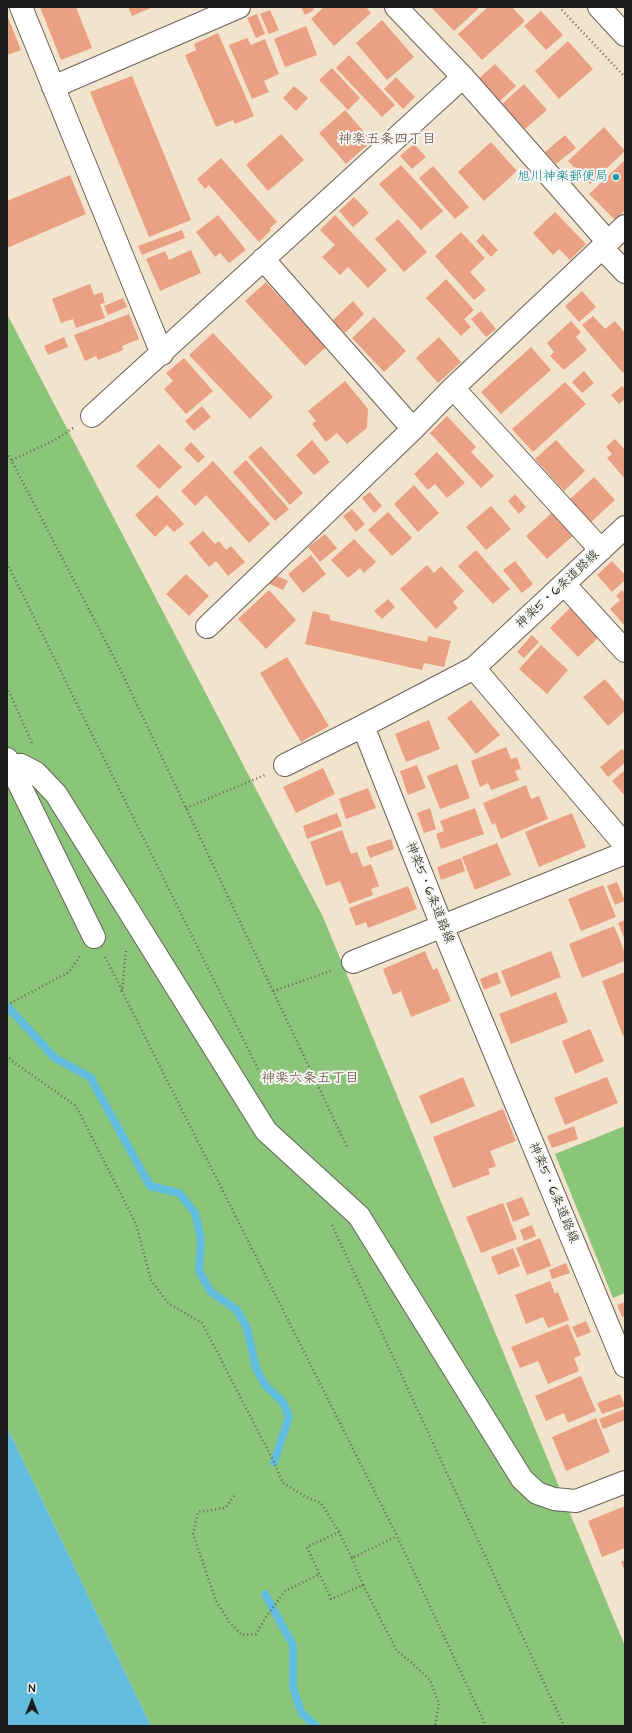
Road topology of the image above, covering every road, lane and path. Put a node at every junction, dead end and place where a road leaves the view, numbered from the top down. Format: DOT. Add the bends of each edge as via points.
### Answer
graph roads {
  1 [pos="20,7"];
  2 [pos="239,7"];
  3 [pos="396,7"];
  4 [pos="559,7"];
  5 [pos="599,7"];
  6 [pos="625,34"];
  7 [pos="463,77"];
  8 [pos="625,77"];
  9 [pos="53,87"];
  10 [pos="625,226"];
  11 [pos="605,245"];
  12 [pos="262,259"];
  13 [pos="625,272"];
  14 [pos="162,354"];
  15 [pos="453,388"];
  16 [pos="92,416"];
  17 [pos="413,430"];
  18 [pos="55,440"];
  19 [pos="7,452"];
  20 [pos="12,460"];
  21 [pos="625,527"];
  22 [pos="601,550"];
  23 [pos="564,584"];
  24 [pos="207,627"];
  25 [pos="625,651"];
  26 [pos="474,668"];
  27 [pos="7,687"];
  28 [pos="363,726"];
  29 [pos="9,762"];
  30 [pos="285,765"];
  31 [pos="36,773"];
  32 [pos="186,808"];
  33 [pos="625,845"];
  34 [pos="625,853"];
  35 [pos="129,909"];
  36 [pos="442,926"];
  37 [pos="94,937"];
  38 [pos="354,962"];
  39 [pos="327,972"];
  40 [pos="122,991"];
  41 [pos="273,991"];
  42 [pos="7,1005"];
  43 [pos="7,1055"];
  44 [pos="347,1147"];
  45 [pos="625,1366"];
  46 [pos="625,1482"];
  47 [pos="234,1496"];
  48 [pos="339,1532"];
  49 [pos="397,1536"];
  50 [pos="352,1558"];
  51 [pos="320,1574"];
  52 [pos="363,1585"];
  53 [pos="435,1726"];
  54 [pos="486,1726"];
  1 -- 9 [label="main road"];
  2 -- 9 [label="main road"];
  3 -- 7 [label="main road"];
  4 -- 8 [label="path"];
  5 -- 6 [label="main road"];
  7 -- 11 [label="main road"];
  7 -- 12 [label="main road"];
  9 -- 14 [label="main road"];
  10 -- 11 [label="main road"];
  11 -- 13 [label="main road"];
  11 -- 15 [label="main road"];
  12 -- 14 [label="main road"];
  12 -- 17 [label="main road"];
  14 -- 16 [label="main road"];
  15 -- 17 [label="main road"];
  15 -- 22 [label="main road"];
  17 -- 24 [label="main road"];
  18 -- 20 [label="path"];
  19 -- 20 [label="path"];
  20 -- 32 [label="path" via="121,671"];
  21 -- 22 [label="main road, 神楽5・6条道路線"];
  22 -- 23 [label="main road, 神楽5・6条道路線"];
  23 -- 25 [label="main road"];
  23 -- 26 [label="main road, 神楽5・6条道路線"];
  26 -- 28 [label="main road, 神楽5・6条道路線"];
  26 -- 33 [label="main road"];
  27 -- 31 [label="path" via="37,755"];
  28 -- 30 [label="main road"];
  28 -- 36 [label="main road, 神楽5・6条道路線"];
  29 -- 31 [label="main road"];
  29 -- 37 [label="main road"];
  30 -- 32 [label="path"];
  31 -- 35 [label="main road" via="56,794"];
  32 -- 41 [label="path"];
  34 -- 36 [label="main road"];
  35 -- 40 [label="path"];
  35 -- 46 [label="main road" via="266,1131 359,1216 522,1479 537,1493 554,1499 576,1501"];
  36 -- 38 [label="main road"];
  36 -- 45 [label="main road, 神楽5・6条道路線"];
  37 -- 40 [label="path"];
  37 -- 42 [label="path" via="69,972"];
  39 -- 41 [label="path"];
  40 -- 49 [label="path"];
  41 -- 44 [label="path"];
  43 -- 48 [label="path" via="76,1106 136,1224 151,1280 168,1303 202,1323 284,1483 321,1503"];
  47 -- 51 [label="path" via="225,1508 198,1512 193,1534 216,1601 230,1623 242,1635 256,1634 285,1591"];
  48 -- 50 [label="path"];
  48 -- 51 [label="path" via="307,1547"];
  49 -- 50 [label="path"];
  49 -- 54 [label="path"];
  50 -- 52 [label="path"];
  51 -- 52 [label="path" via="331,1599"];
  52 -- 53 [label="path" via="397,1651 430,1680 439,1704"];
}
